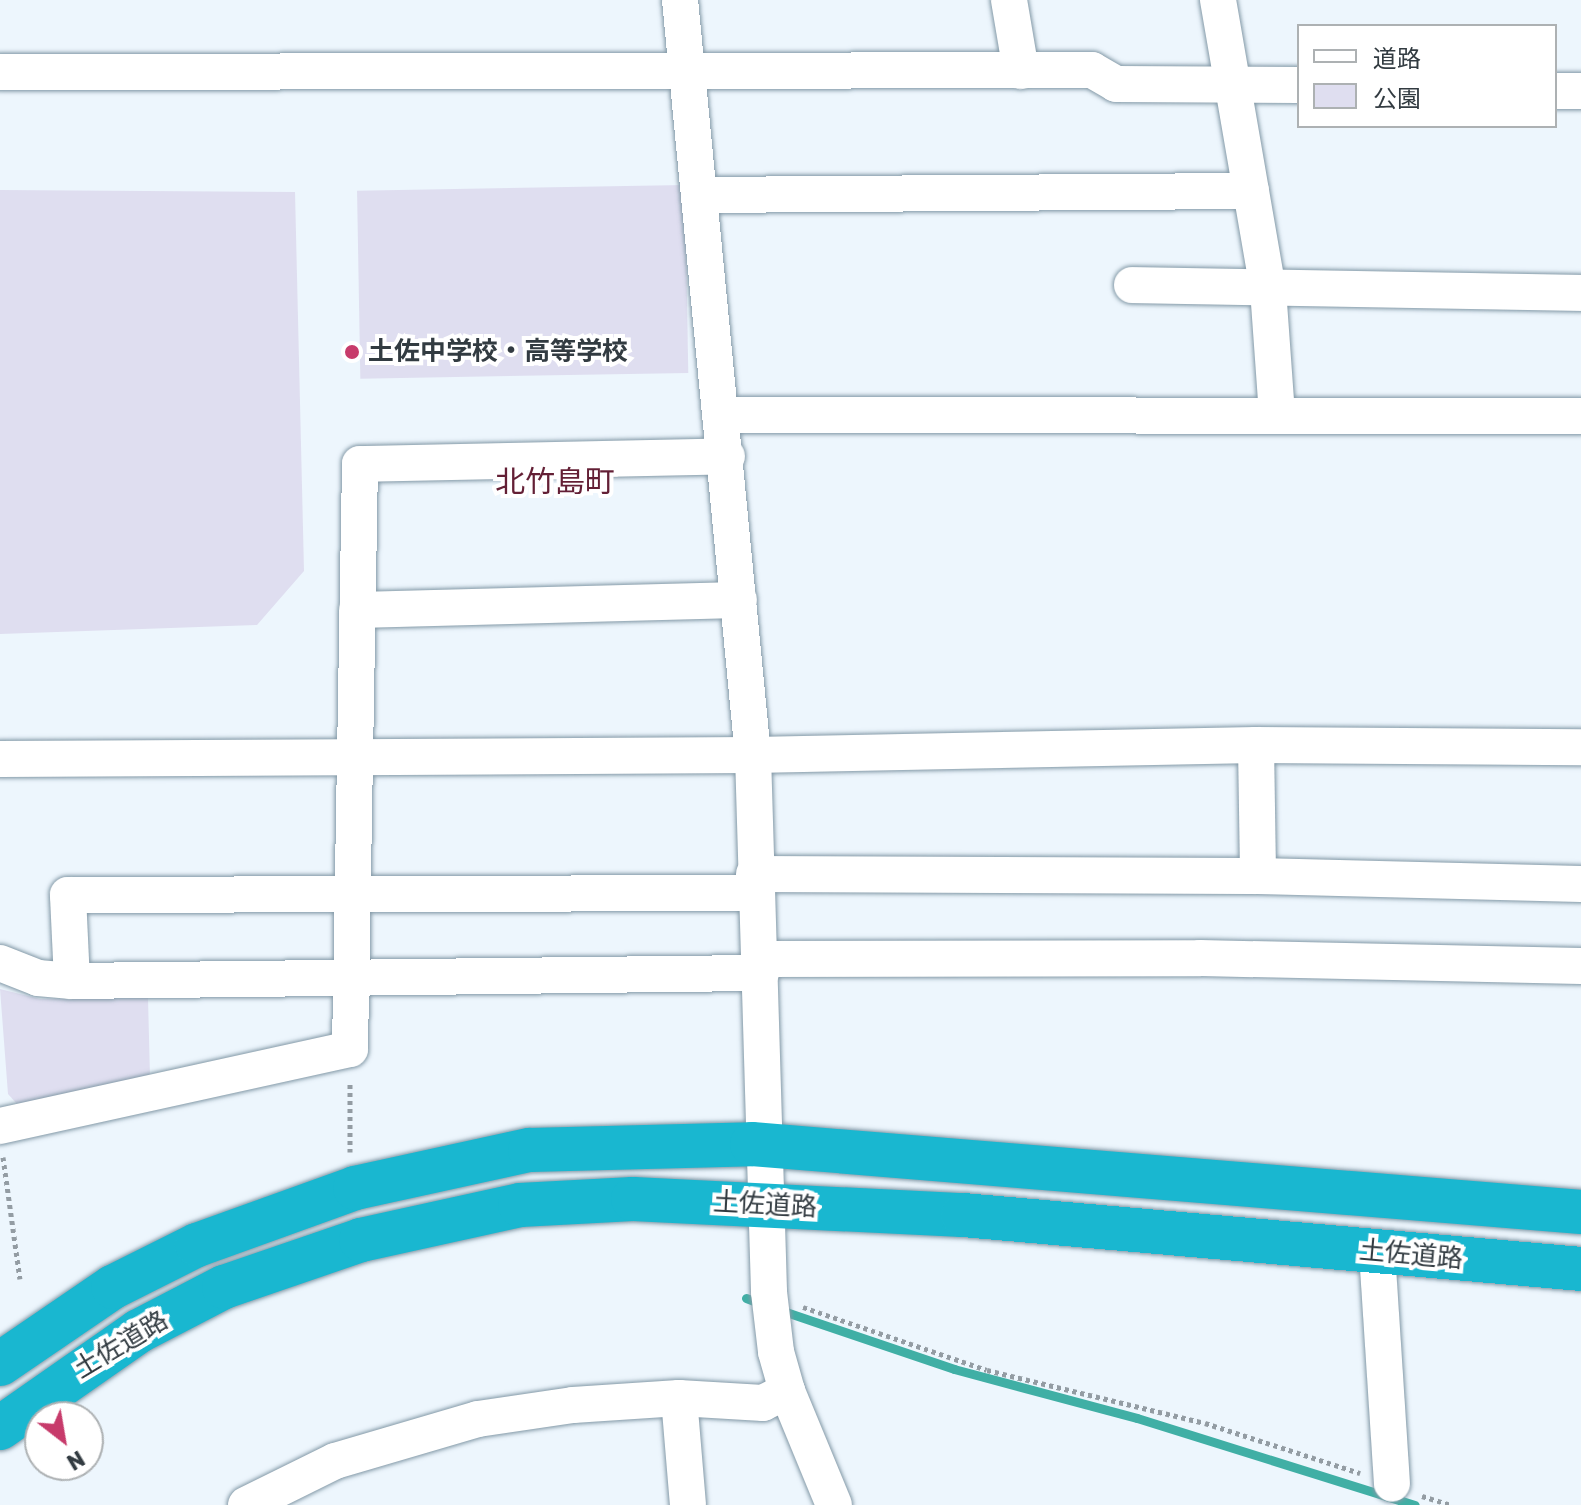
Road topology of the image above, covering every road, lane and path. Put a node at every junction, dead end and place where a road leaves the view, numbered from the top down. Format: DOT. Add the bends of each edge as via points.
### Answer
graph roads {
  1 [pos="680,0"];
  2 [pos="1009,0"];
  3 [pos="1218,0"];
  4 [pos="1021,71"];
  5 [pos="0,72"];
  6 [pos="687,73"];
  7 [pos="1232,84"];
  8 [pos="1297,85"];
  9 [pos="1557,91"];
  10 [pos="1581,91"];
  11 [pos="1251,191"];
  12 [pos="699,195"];
  13 [pos="1132,285"];
  14 [pos="1268,289"];
  15 [pos="1581,293"];
  16 [pos="720,415"];
  17 [pos="1277,416"];
  18 [pos="1581,416"];
  19 [pos="727,456"];
  20 [pos="739,600"];
  21 [pos="357,610"];
  22 [pos="1256,745"];
  23 [pos="1581,747"];
  24 [pos="753,755"];
  25 [pos="354,758"];
  26 [pos="0,759"];
  27 [pos="1258,876"];
  28 [pos="755,884"];
  29 [pos="1581,884"];
  30 [pos="351,896"];
  31 [pos="0,963"];
  32 [pos="761,966"];
  33 [pos="1581,966"];
  34 [pos="351,976"];
  35 [pos="72,981"];
  36 [pos="350,1049"];
  37 [pos="1,1136"];
  38 [pos="766,1145"];
  39 [pos="350,1157"];
  40 [pos="767,1206"];
  41 [pos="1581,1212"];
  42 [pos="1377,1252"];
  43 [pos="1581,1269"];
  44 [pos="20,1279"];
  45 [pos="769,1292"];
  46 [pos="0,1364"];
  47 [pos="787,1391"];
  48 [pos="679,1398"];
  49 [pos="0,1428"];
  50 [pos="1392,1484"];
  51 [pos="246,1505"];
  52 [pos="688,1505"];
  53 [pos="834,1505"];
  54 [pos="1451,1505"];
  1 -- 6 [label="street"];
  2 -- 4 [label="street"];
  3 -- 7 [label="street"];
  4 -- 6 [label="street"];
  4 -- 7 [label="street" via="1092,70 1116,84"];
  5 -- 6 [label="street"];
  6 -- 12 [label="street"];
  7 -- 8 [label="street"];
  7 -- 11 [label="street"];
  9 -- 10 [label="street"];
  11 -- 12 [label="street"];
  11 -- 14 [label="street"];
  12 -- 16 [label="street"];
  13 -- 14 [label="street"];
  14 -- 15 [label="street"];
  14 -- 17 [label="street"];
  16 -- 17 [label="street"];
  16 -- 19 [label="street"];
  17 -- 18 [label="street"];
  19 -- 20 [label="street"];
  19 -- 21 [label="street" via="360,464"];
  20 -- 21 [label="street"];
  20 -- 24 [label="street"];
  21 -- 25 [label="street"];
  22 -- 23 [label="street"];
  22 -- 24 [label="street"];
  22 -- 27 [label="street"];
  24 -- 25 [label="street"];
  24 -- 28 [label="street"];
  25 -- 26 [label="street"];
  25 -- 30 [label="street"];
  27 -- 28 [label="street"];
  27 -- 29 [label="street"];
  28 -- 30 [label="street"];
  28 -- 32 [label="street"];
  30 -- 34 [label="street"];
  30 -- 35 [label="street" via="68,895"];
  31 -- 35 [label="street" via="38,978"];
  32 -- 33 [label="street" via="1200,958"];
  32 -- 34 [label="street"];
  32 -- 38 [label="street"];
  34 -- 35 [label="street"];
  34 -- 36 [label="street"];
  36 -- 37 [label="street"];
  36 -- 39 [label="path"];
  37 -- 44 [label="path"];
  38 -- 40 [label="street"];
  38 -- 41 [label="highway, 土佐道路"];
  38 -- 46 [label="highway, 土佐道路" via="530,1150 355,1188 197,1245 141,1273"];
  40 -- 42 [label="highway, 土佐道路" via="963,1215"];
  40 -- 45 [label="street"];
  40 -- 49 [label="highway, 土佐道路" via="633,1199 520,1205 361,1240 224,1287 139,1331"];
  42 -- 43 [label="highway, 土佐道路"];
  42 -- 50 [label="street"];
  45 -- 47 [label="street"];
  45 -- 50 [label="path" via="987,1370 1205,1423"];
  47 -- 48 [label="street" via="763,1403"];
  47 -- 53 [label="street"];
  48 -- 51 [label="street" via="573,1405 408,1436 335,1461"];
  48 -- 52 [label="street"];
  50 -- 54 [label="path"];
}
